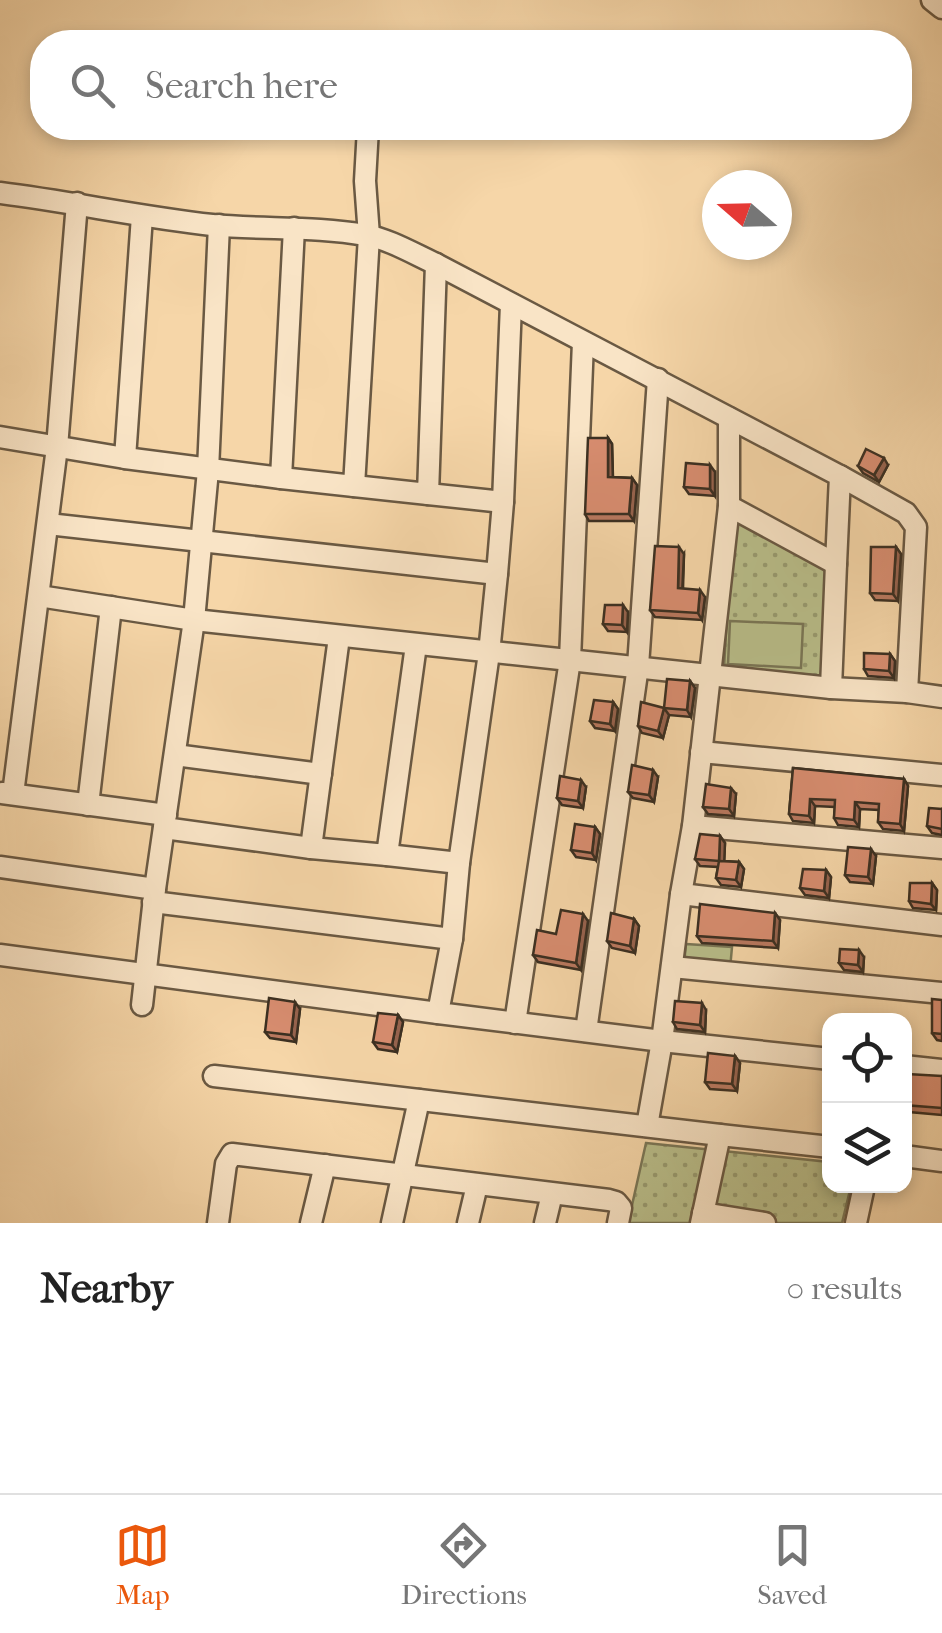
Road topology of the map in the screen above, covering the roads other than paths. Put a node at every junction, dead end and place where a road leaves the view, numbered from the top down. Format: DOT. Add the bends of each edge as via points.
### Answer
graph roads {
  1 [pos="932,0"];
  2 [pos="942,8"];
  3 [pos="367,140"];
  4 [pos="0,194"];
  5 [pos="76,203"];
  6 [pos="142,216"];
  7 [pos="219,225"];
  8 [pos="294,228"];
  9 [pos="369,236"];
  10 [pos="436,264"];
  11 [pos="511,304"];
  12 [pos="583,342"];
  13 [pos="658,380"];
  14 [pos="729,418"];
  15 [pos="0,436"];
  16 [pos="57,447"];
  17 [pos="125,458"];
  18 [pos="208,470"];
  19 [pos="840,476"];
  20 [pos="281,478"];
  21 [pos="354,486"];
  22 [pos="428,494"];
  23 [pos="503,502"];
  24 [pos="729,506"];
  25 [pos="48,524"];
  26 [pos="200,542"];
  27 [pos="836,564"];
  28 [pos="497,574"];
  29 [pos="39,596"];
  30 [pos="111,606"];
  31 [pos="194,620"];
  32 [pos="339,636"];
  33 [pos="416,645"];
  34 [pos="489,653"];
  35 [pos="570,660"];
  36 [pos="638,666"];
  37 [pos="710,675"];
  38 [pos="831,688"];
  39 [pos="907,692"];
  40 [pos="942,697"];
  41 [pos="701,752"];
  42 [pos="175,755"];
  43 [pos="321,774"];
  44 [pos="942,775"];
  45 [pos="6,793"];
  46 [pos="88,805"];
  47 [pos="165,822"];
  48 [pos="692,826"];
  49 [pos="311,848"];
  50 [pos="942,848"];
  51 [pos="388,856"];
  52 [pos="459,863"];
  53 [pos="0,867"];
  54 [pos="681,894"];
  55 [pos="154,895"];
  56 [pos="942,926"];
  57 [pos="452,939"];
  58 [pos="0,955"];
  59 [pos="672,967"];
  60 [pos="145,976"];
  61 [pos="942,993"];
  62 [pos="142,1005"];
  63 [pos="438,1013"];
  64 [pos="515,1023"];
  65 [pos="586,1031"];
  66 [pos="662,1041"];
  67 [pos="822,1058"];
  68 [pos="912,1067"];
  69 [pos="942,1070"];
  70 [pos="214,1076"];
  71 [pos="419,1100"];
  72 [pos="647,1126"];
  73 [pos="720,1134"];
  74 [pos="822,1146"];
  75 [pos="912,1157"];
  76 [pos="942,1161"];
  77 [pos="325,1165"];
  78 [pos="404,1175"];
  79 [pos="477,1184"];
  80 [pos="862,1193"];
  81 [pos="552,1194"];
  82 [pos="702,1218"];
  83 [pos="218,1223"];
  84 [pos="311,1223"];
  85 [pos="392,1223"];
  86 [pos="468,1223"];
  87 [pos="545,1223"];
  88 [pos="618,1223"];
  89 [pos="765,1223"];
  90 [pos="856,1223"];
  1 -- 2 [label="street"];
  3 -- 9 [label="street"];
  4 -- 5 [label="street"];
  5 -- 6 [label="street"];
  5 -- 16 [label="street"];
  6 -- 7 [label="street"];
  6 -- 17 [label="street"];
  7 -- 8 [label="street"];
  7 -- 18 [label="street"];
  8 -- 9 [label="street"];
  8 -- 20 [label="street"];
  9 -- 10 [label="street"];
  9 -- 21 [label="street"];
  10 -- 11 [label="street"];
  10 -- 22 [label="street"];
  11 -- 12 [label="street"];
  11 -- 23 [label="street"];
  12 -- 13 [label="street"];
  12 -- 35 [label="street"];
  13 -- 14 [label="street"];
  13 -- 36 [label="street"];
  14 -- 19 [label="street"];
  14 -- 24 [label="street"];
  15 -- 16 [label="street"];
  16 -- 17 [label="street"];
  16 -- 25 [label="street"];
  17 -- 18 [label="street"];
  18 -- 20 [label="street"];
  18 -- 26 [label="street"];
  19 -- 27 [label="street"];
  19 -- 39 [label="street" via="906,513 916,528"];
  20 -- 21 [label="street"];
  21 -- 22 [label="street"];
  22 -- 23 [label="street"];
  23 -- 28 [label="street"];
  24 -- 27 [label="street"];
  24 -- 37 [label="street"];
  25 -- 26 [label="street"];
  25 -- 29 [label="street"];
  26 -- 28 [label="street"];
  26 -- 31 [label="street"];
  27 -- 38 [label="street"];
  28 -- 34 [label="street"];
  29 -- 30 [label="street"];
  29 -- 45 [label="street"];
  30 -- 31 [label="street"];
  30 -- 46 [label="street"];
  31 -- 32 [label="street"];
  31 -- 42 [label="street"];
  32 -- 33 [label="street"];
  32 -- 43 [label="street"];
  33 -- 34 [label="street"];
  33 -- 51 [label="street"];
  34 -- 35 [label="street"];
  34 -- 52 [label="street"];
  35 -- 36 [label="street"];
  35 -- 64 [label="street"];
  36 -- 37 [label="street"];
  36 -- 65 [label="street"];
  37 -- 38 [label="street"];
  37 -- 41 [label="street"];
  38 -- 39 [label="street"];
  39 -- 40 [label="street"];
  41 -- 44 [label="street"];
  41 -- 48 [label="street"];
  42 -- 43 [label="street"];
  42 -- 47 [label="street"];
  43 -- 49 [label="street"];
  45 -- 46 [label="street"];
  46 -- 47 [label="street"];
  47 -- 49 [label="street"];
  47 -- 55 [label="street"];
  48 -- 50 [label="street"];
  48 -- 54 [label="street"];
  49 -- 51 [label="street"];
  51 -- 52 [label="street"];
  52 -- 57 [label="street"];
  53 -- 55 [label="street"];
  54 -- 56 [label="street"];
  54 -- 59 [label="street"];
  55 -- 57 [label="street"];
  55 -- 60 [label="street"];
  57 -- 63 [label="street"];
  58 -- 60 [label="street"];
  59 -- 61 [label="street"];
  59 -- 66 [label="street"];
  60 -- 62 [label="street"];
  60 -- 63 [label="street"];
  63 -- 64 [label="street"];
  64 -- 65 [label="street"];
  65 -- 66 [label="street"];
  66 -- 67 [label="street"];
  66 -- 72 [label="street"];
  68 -- 69 [label="street"];
  70 -- 71 [label="street"];
  71 -- 72 [label="street"];
  71 -- 78 [label="street"];
  72 -- 73 [label="street"];
  73 -- 74 [label="street"];
  73 -- 82 [label="street"];
  75 -- 76 [label="street"];
  77 -- 78 [label="street"];
  77 -- 83 [label="street" via="232,1154"];
  77 -- 84 [label="street"];
  78 -- 79 [label="street"];
  78 -- 85 [label="street"];
  79 -- 81 [label="street"];
  79 -- 86 [label="street"];
  80 -- 90 [label="street"];
  81 -- 87 [label="street"];
  81 -- 88 [label="street" via="616,1202"];
  82 -- 89 [label="street"];
}
